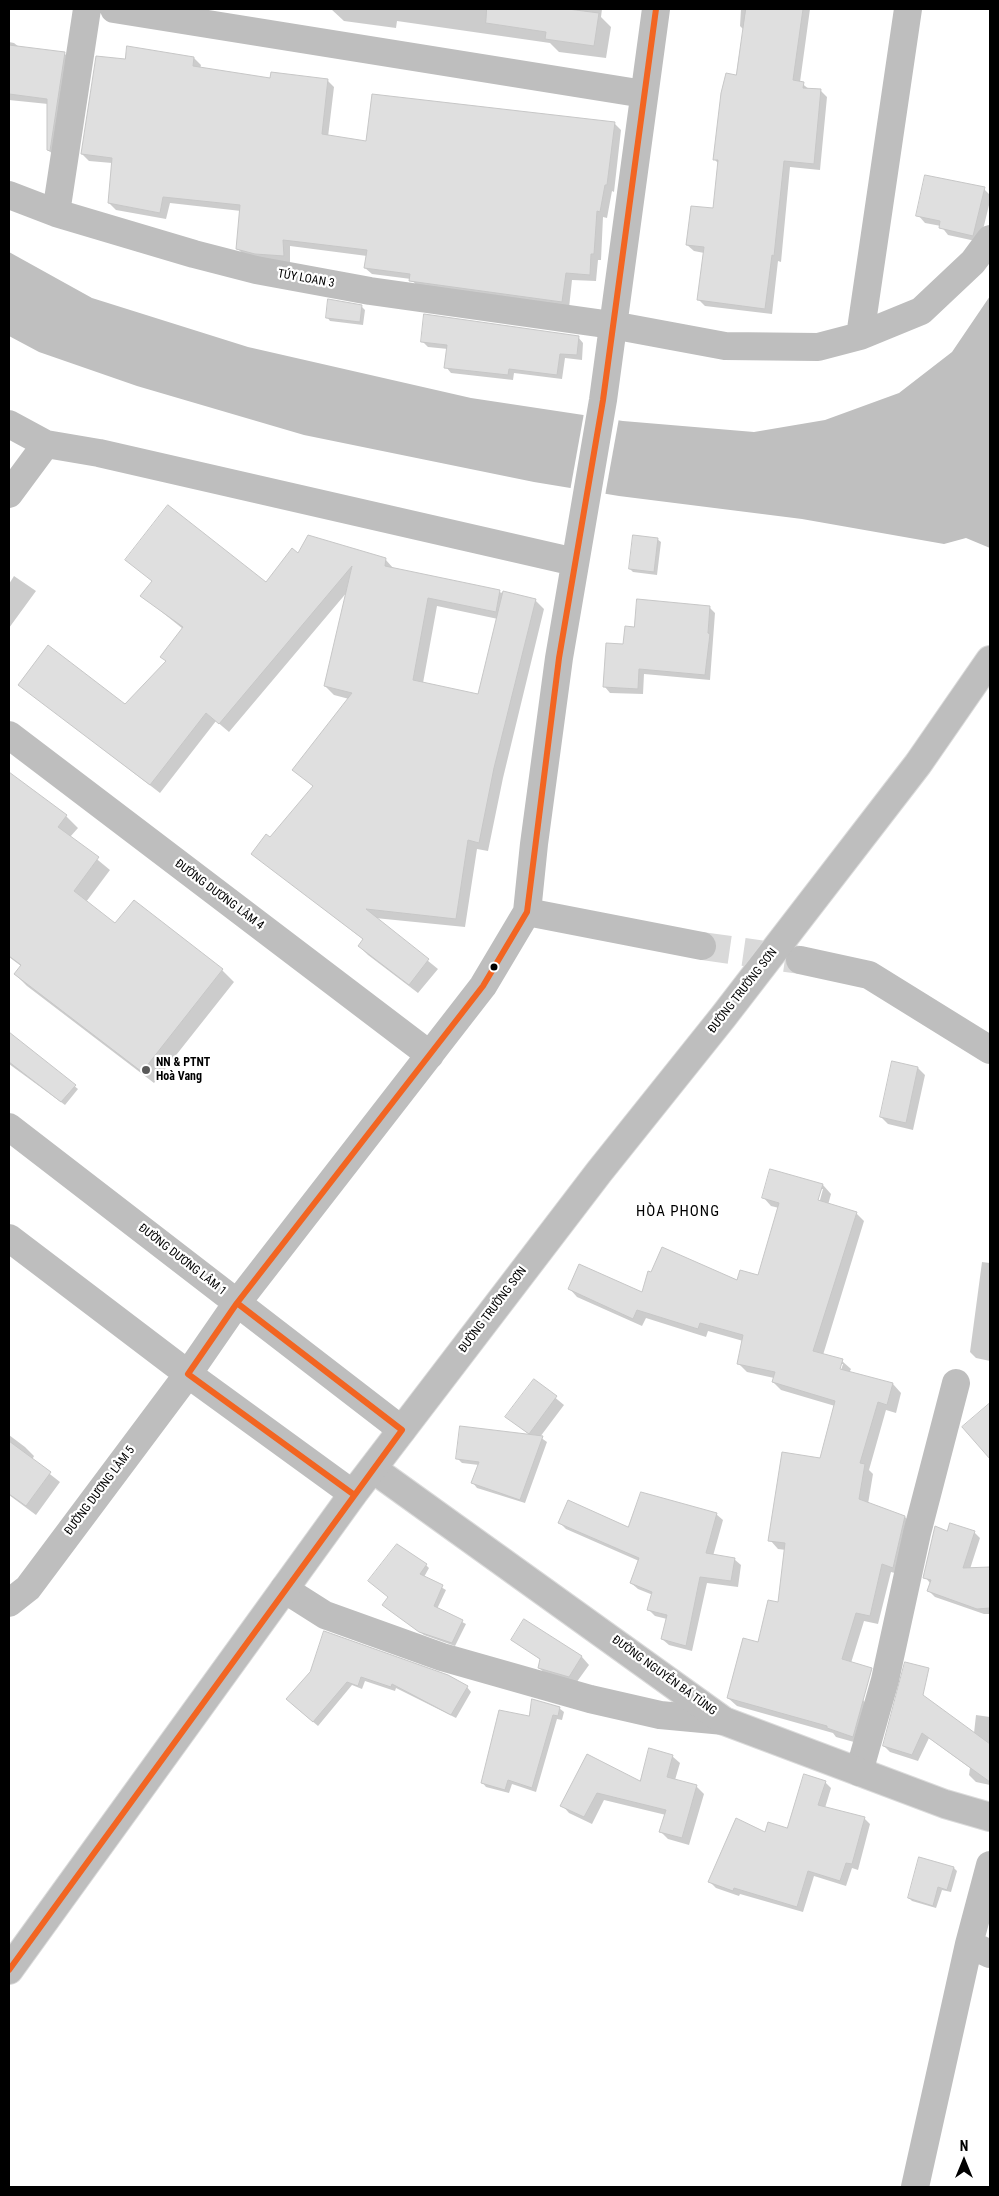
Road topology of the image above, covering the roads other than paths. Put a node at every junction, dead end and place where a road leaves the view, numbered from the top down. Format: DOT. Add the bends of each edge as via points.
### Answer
graph roads {
  1 [pos="87,9"];
  2 [pos="656,9"];
  3 [pos="908,9"];
  4 [pos="122,10"];
  5 [pos="644,94"];
  6 [pos="9,195"];
  7 [pos="56,213"];
  8 [pos="990,239"];
  9 [pos="612,325"];
  10 [pos="860,336"];
  11 [pos="9,424"];
  12 [pos="46,444"];
  13 [pos="9,494"];
  14 [pos="575,562"];
  15 [pos="990,660"];
  16 [pos="9,735"];
  17 [pos="527,912"];
  18 [pos="702,946"];
  19 [pos="800,960"];
  20 [pos="990,1050"];
  21 [pos="430,1055"];
  22 [pos="9,1127"];
  23 [pos="9,1238"];
  24 [pos="237,1303"];
  25 [pos="188,1374"];
  26 [pos="956,1383"];
  27 [pos="402,1430"];
  28 [pos="373,1469"];
  29 [pos="353,1494"];
  30 [pos="284,1589"];
  31 [pos="9,1603"];
  32 [pos="724,1721"];
  33 [pos="859,1772"];
  34 [pos="990,1817"];
  35 [pos="990,1865"];
  36 [pos="980,1949"];
  37 [pos="9,1970"];
  38 [pos="915,2187"];
  1 -- 7 [label="main road"];
  2 -- 5 [label="main road"];
  3 -- 10 [label="main road"];
  4 -- 5 [label="main road"];
  5 -- 9 [label="main road"];
  6 -- 7 [label="main road, TÚY LOAN 3"];
  7 -- 9 [label="main road, TÚY LOAN 3" via="256,270 370,291"];
  8 -- 10 [label="main road, TÚY LOAN 3" via="973,262 921,311"];
  9 -- 10 [label="main road, TÚY LOAN 3" via="725,346 818,347"];
  9 -- 14 [label="main road" via="603,400"];
  11 -- 12 [label="main road"];
  12 -- 13 [label="main road"];
  12 -- 14 [label="main road" via="99,453"];
  14 -- 17 [label="main road" via="559,658"];
  15 -- 27 [label="main road, ĐƯỜNG TRƯỜNG SƠN" via="912,772"];
  16 -- 21 [label="main road, ĐƯỜNG DƯƠNG LÂM 4"];
  17 -- 18 [label="main road"];
  17 -- 21 [label="main road, ĐƯỜNG DƯƠNG LÂM 5" via="483,986"];
  19 -- 20 [label="main road" via="869,974"];
  21 -- 24 [label="main road, ĐƯỜNG DƯƠNG LÂM 5"];
  22 -- 24 [label="main road, ĐƯỜNG DƯƠNG LÂM 1"];
  23 -- 25 [label="main road"];
  24 -- 25 [label="main road, ĐƯỜNG DƯƠNG LÂM 5"];
  24 -- 27 [label="main road, ĐƯỜNG DƯƠNG LÂM 1"];
  25 -- 29 [label="main road"];
  25 -- 31 [label="main road, ĐƯỜNG DƯƠNG LÂM 5" via="28,1588"];
  26 -- 33 [label="main road" via="917,1533 885,1680"];
  27 -- 28 [label="main road, ĐƯỜNG TRƯỜNG SƠN"];
  28 -- 29 [label="main road, ĐƯỜNG TRƯỜNG SƠN"];
  28 -- 32 [label="main road, ĐƯỜNG NGUYỄN BÁ TÙNG"];
  29 -- 30 [label="main road, ĐƯỜNG TRƯỜNG SƠN"];
  30 -- 32 [label="main road" via="325,1615 442,1657 590,1699 660,1715"];
  30 -- 37 [label="main road, ĐƯỜNG TRƯỜNG SƠN"];
  32 -- 33 [label="main road, ĐƯỜNG NGUYỄN BÁ TÙNG"];
  33 -- 34 [label="main road, ĐƯỜNG NGUYỄN BÁ TÙNG"];
  35 -- 36 [label="main road"];
  36 -- 38 [label="main road"];
}
